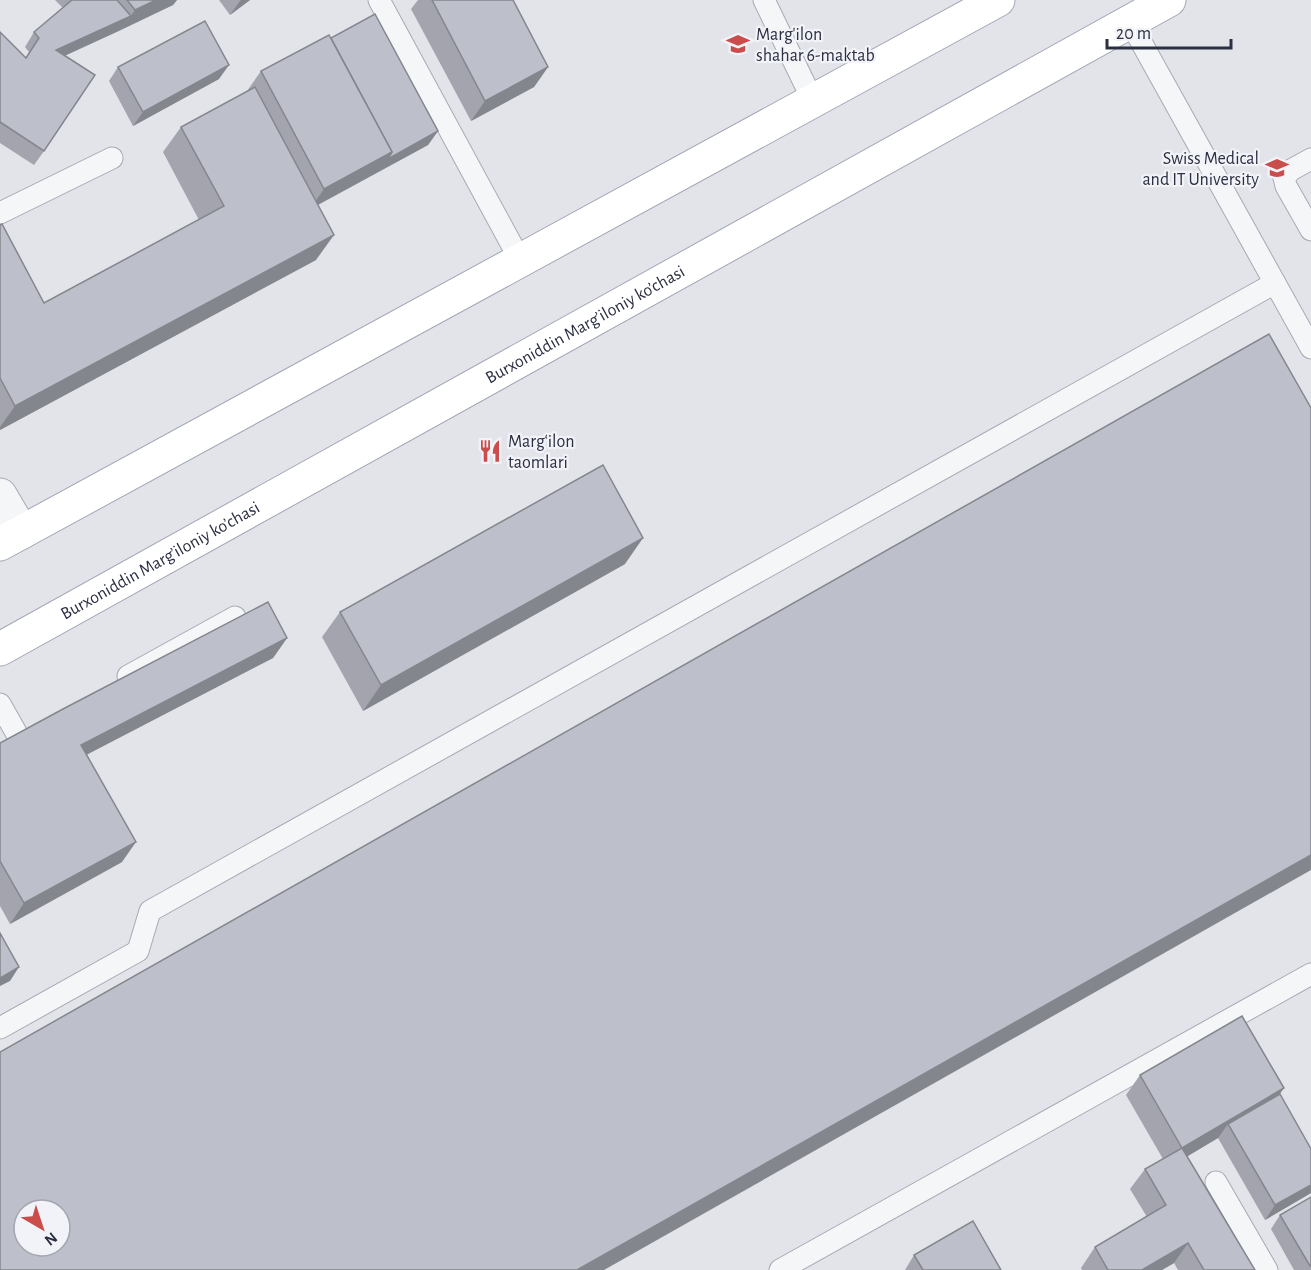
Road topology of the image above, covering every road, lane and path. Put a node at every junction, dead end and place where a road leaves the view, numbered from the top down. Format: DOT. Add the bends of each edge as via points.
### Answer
graph roads {
  1 [pos="379,0"];
  2 [pos="764,0"];
  3 [pos="998,0"];
  4 [pos="1169,0"];
  5 [pos="1130,22"];
  6 [pos="813,101"];
  7 [pos="112,158"];
  8 [pos="1311,159"];
  9 [pos="0,213"];
  10 [pos="1311,230"];
  11 [pos="520,260"];
  12 [pos="1275,283"];
  13 [pos="1311,348"];
  14 [pos="0,495"];
  15 [pos="11,538"];
  16 [pos="235,616"];
  17 [pos="0,649"];
  18 [pos="111,685"];
  19 [pos="0,704"];
  20 [pos="39,725"];
  21 [pos="9,742"];
  22 [pos="1311,974"];
  23 [pos="0,1028"];
  24 [pos="1216,1182"];
  25 [pos="780,1270"];
  26 [pos="1267,1270"];
  1 -- 11 [label="lane"];
  2 -- 6 [label="lane"];
  3 -- 6 [label="main road"];
  4 -- 5 [label="main road, Burxoniddin Marg’iloniy ko’chasi"];
  5 -- 12 [label="lane"];
  5 -- 17 [label="main road, Burxoniddin Marg’iloniy ko’chasi"];
  6 -- 11 [label="main road"];
  7 -- 9 [label="lane"];
  8 -- 10 [label="lane" via="1284,178"];
  11 -- 15 [label="main road"];
  12 -- 13 [label="lane"];
  12 -- 23 [label="lane" via="150,911 138,951"];
  14 -- 15 [label="street"];
  16 -- 18 [label="lane"];
  19 -- 21 [label="lane"];
  20 -- 21 [label="lane"];
  22 -- 25 [label="lane"];
  24 -- 26 [label="lane"];
}
